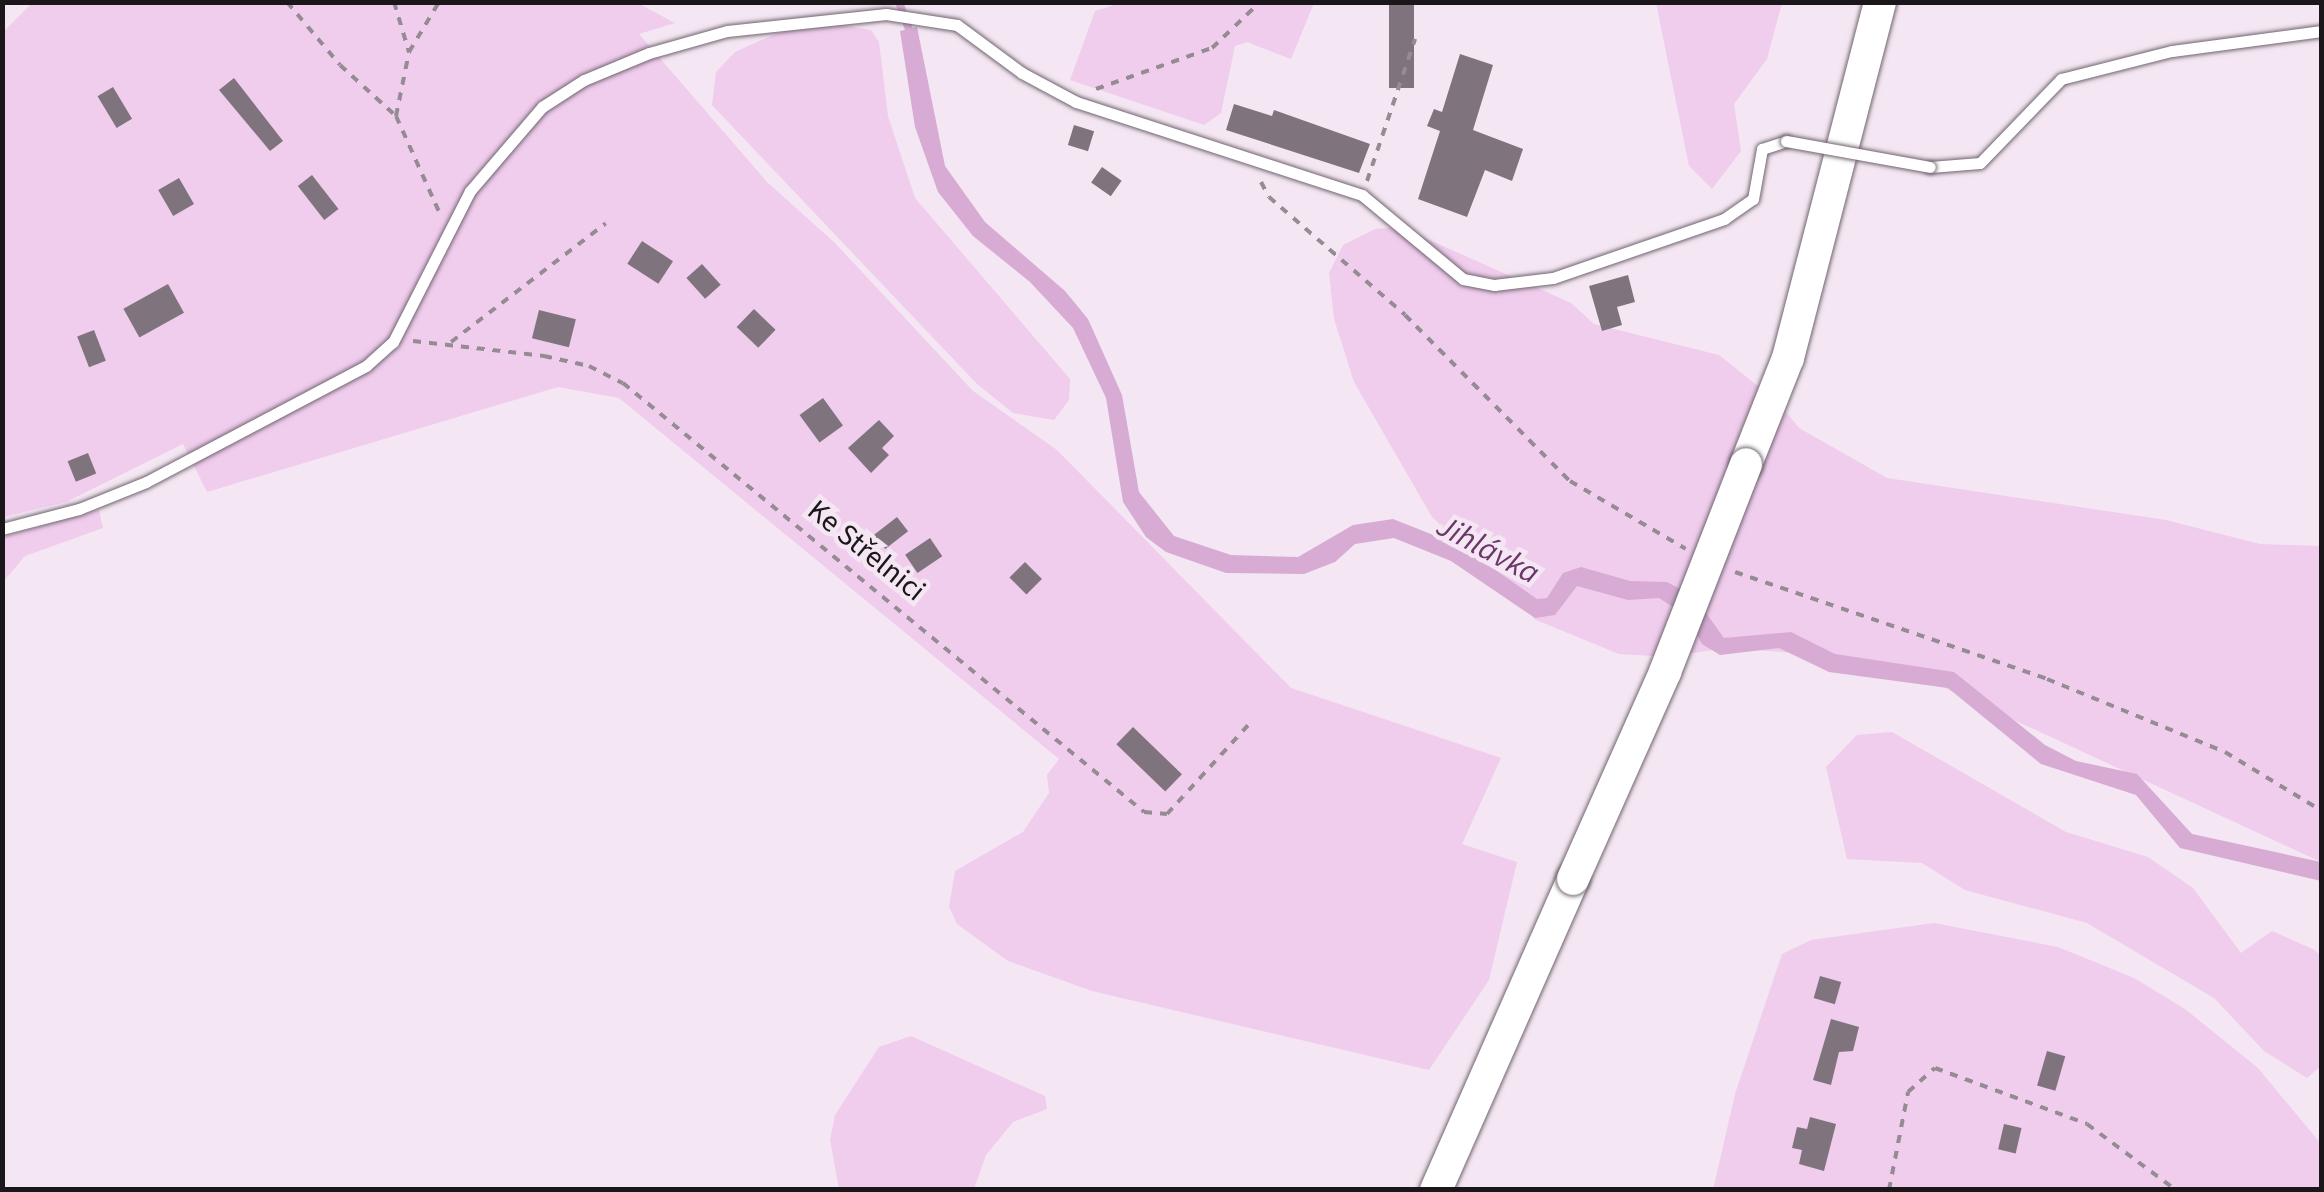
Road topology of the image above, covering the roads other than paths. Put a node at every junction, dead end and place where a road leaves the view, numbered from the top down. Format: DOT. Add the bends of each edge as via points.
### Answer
graph roads {
  1 [pos="1880,2"];
  2 [pos="2322,32"];
  3 [pos="1840,153"];
  4 [pos="2,529"];
  5 [pos="1436,1190"];
  1 -- 3 [label="main road"];
  2 -- 3 [label="lane, bridge" via="2172,50 2061,80 1980,163 1930,167"];
  3 -- 4 [label="lane, bridge" via="1786,141 1762,149 1752,199 1724,219 1553,278 1494,286 1462,278 1362,195 1076,102 957,25 886,14 771,22 649,53 584,80 542,107 501,149 448,226 393,342 351,375 248,433 79,510"];
  3 -- 5 [label="main road, bridge" via="1788,358 1665,672"];
}
